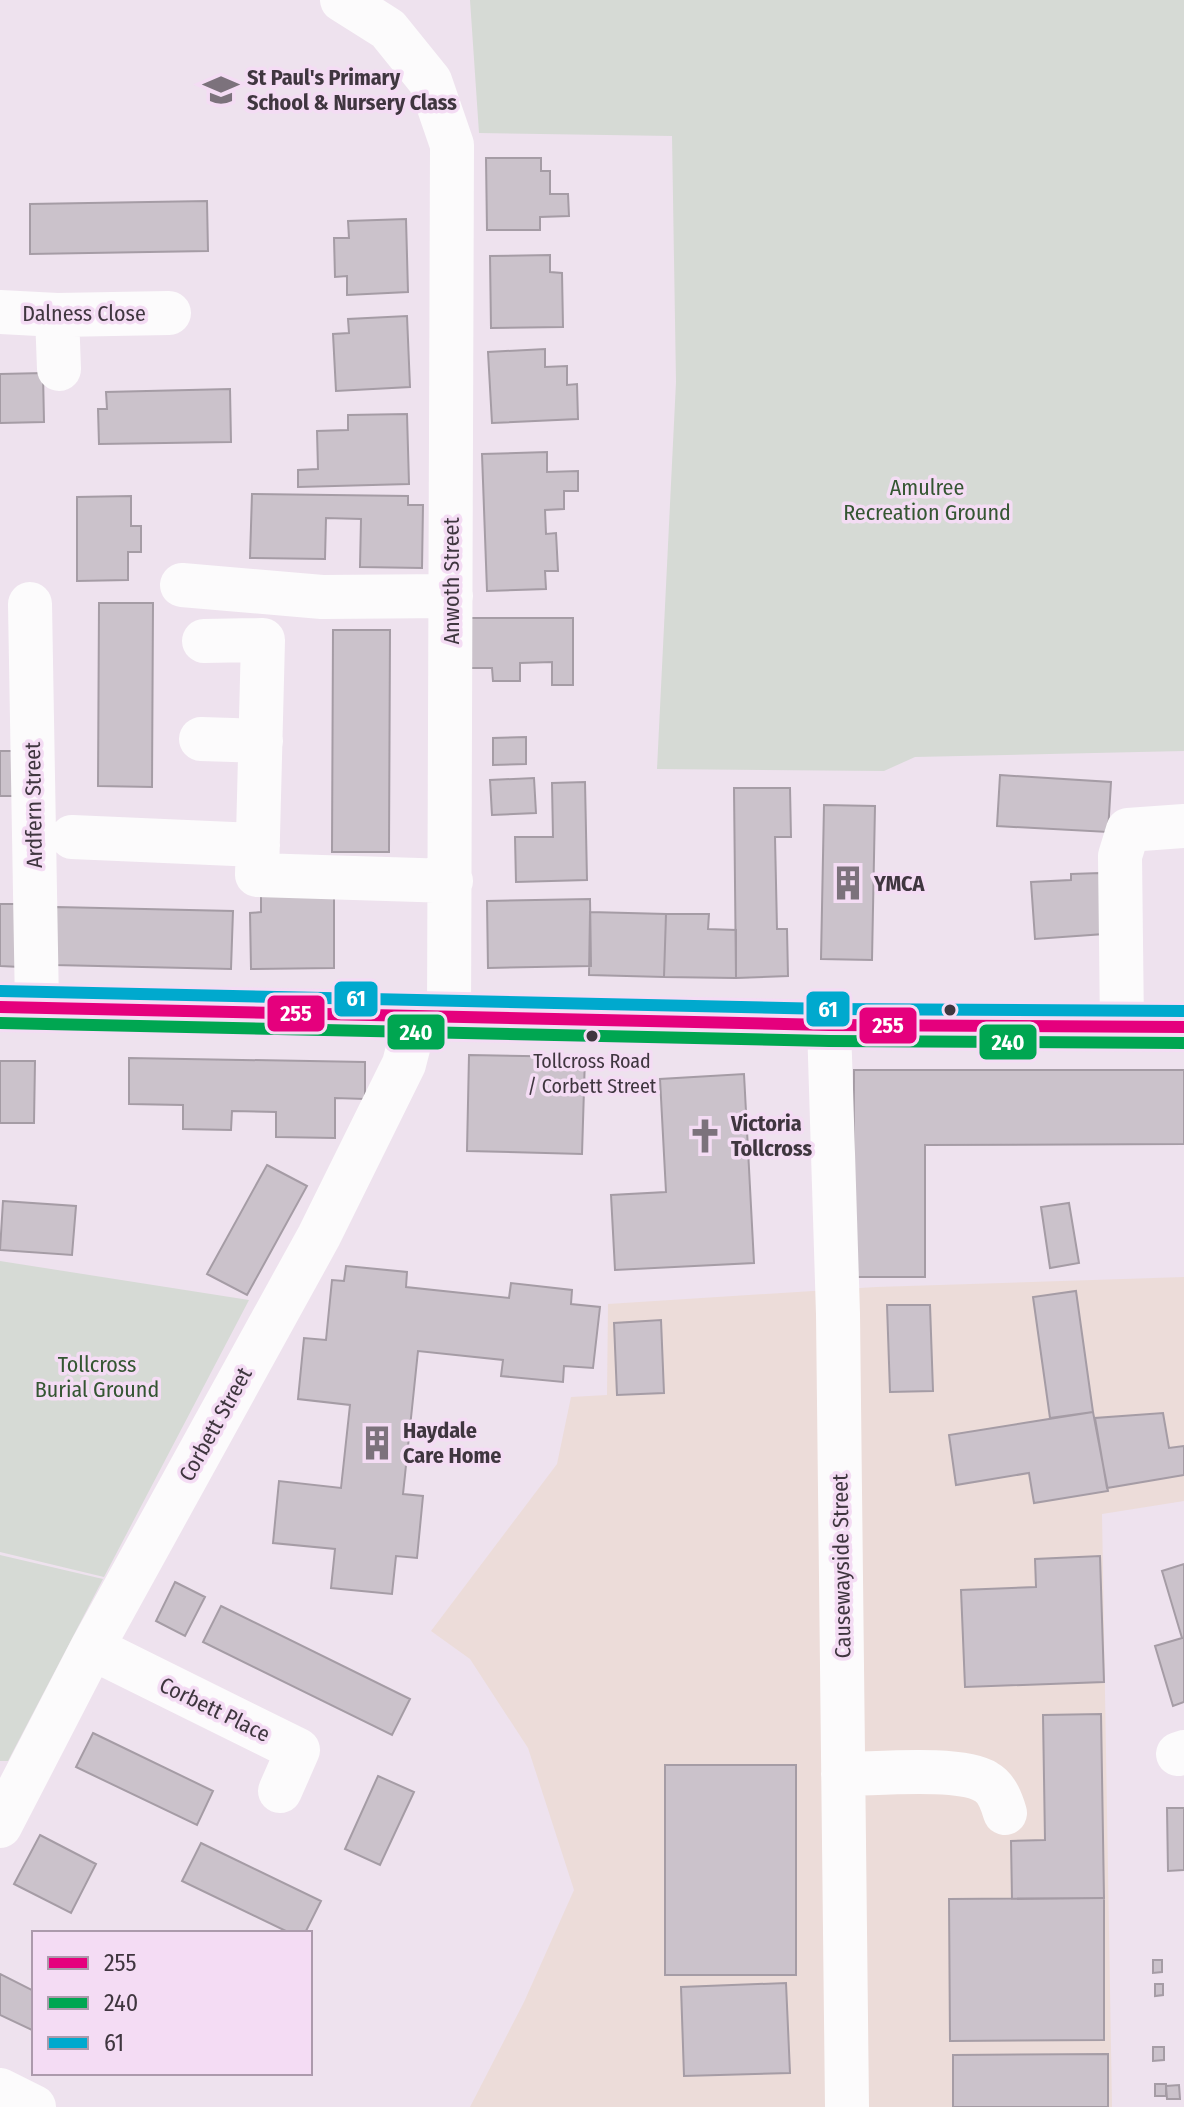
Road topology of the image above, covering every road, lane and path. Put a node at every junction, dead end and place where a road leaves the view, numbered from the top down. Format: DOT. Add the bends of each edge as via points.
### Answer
graph roads {
  1 [pos="342,0"];
  2 [pos="0,312"];
  3 [pos="169,313"];
  4 [pos="57,315"];
  5 [pos="59,369"];
  6 [pos="182,585"];
  7 [pos="451,596"];
  8 [pos="30,604"];
  9 [pos="204,641"];
  10 [pos="15,692"];
  11 [pos="201,739"];
  12 [pos="261,741"];
  13 [pos="1184,826"];
  14 [pos="72,837"];
  15 [pos="258,845"];
  16 [pos="451,881"];
  17 [pos="19,1007"];
  18 [pos="432,1017"];
  19 [pos="829,1025"];
  20 [pos="1122,1027"];
  21 [pos="1184,1027"];
  22 [pos="92,1648"];
  23 [pos="843,1774"];
  24 [pos="280,1791"];
  25 [pos="1005,1813"];
  26 [pos="0,1826"];
  27 [pos="0,2090"];
  28 [pos="34,2107"];
  29 [pos="847,2107"];
  1 -- 7 [label="street, Anwoth Street" via="388,29 430,81 452,145"];
  2 -- 4 [label="street, Dalness Close"];
  3 -- 4 [label="street, Dalness Close"];
  4 -- 5 [label="street"];
  6 -- 7 [label="street" via="322,597"];
  7 -- 16 [label="street, Anwoth Street"];
  8 -- 10 [label="street, Ardfern Street"];
  9 -- 12 [label="street" via="263,640"];
  10 -- 17 [label="street, Ardfern Street"];
  11 -- 12 [label="street"];
  12 -- 15 [label="street"];
  13 -- 20 [label="street" via="1128,830 1120,856"];
  14 -- 15 [label="street"];
  15 -- 16 [label="street" via="257,875"];
  16 -- 18 [label="street, Anwoth Street"];
  17 -- 18 [label="street"];
  18 -- 19 [label="street"];
  18 -- 22 [label="street, Corbett Street" via="319,1236"];
  19 -- 20 [label="street"];
  19 -- 23 [label="street, Causewayside Street"];
  20 -- 21 [label="street"];
  22 -- 24 [label="street, Corbett Place" via="298,1750"];
  22 -- 26 [label="street, Corbett Street"];
  23 -- 25 [label="street" via="967,1776 988,1782"];
  23 -- 29 [label="street, Causewayside Street"];
  27 -- 28 [label="street"];
}
